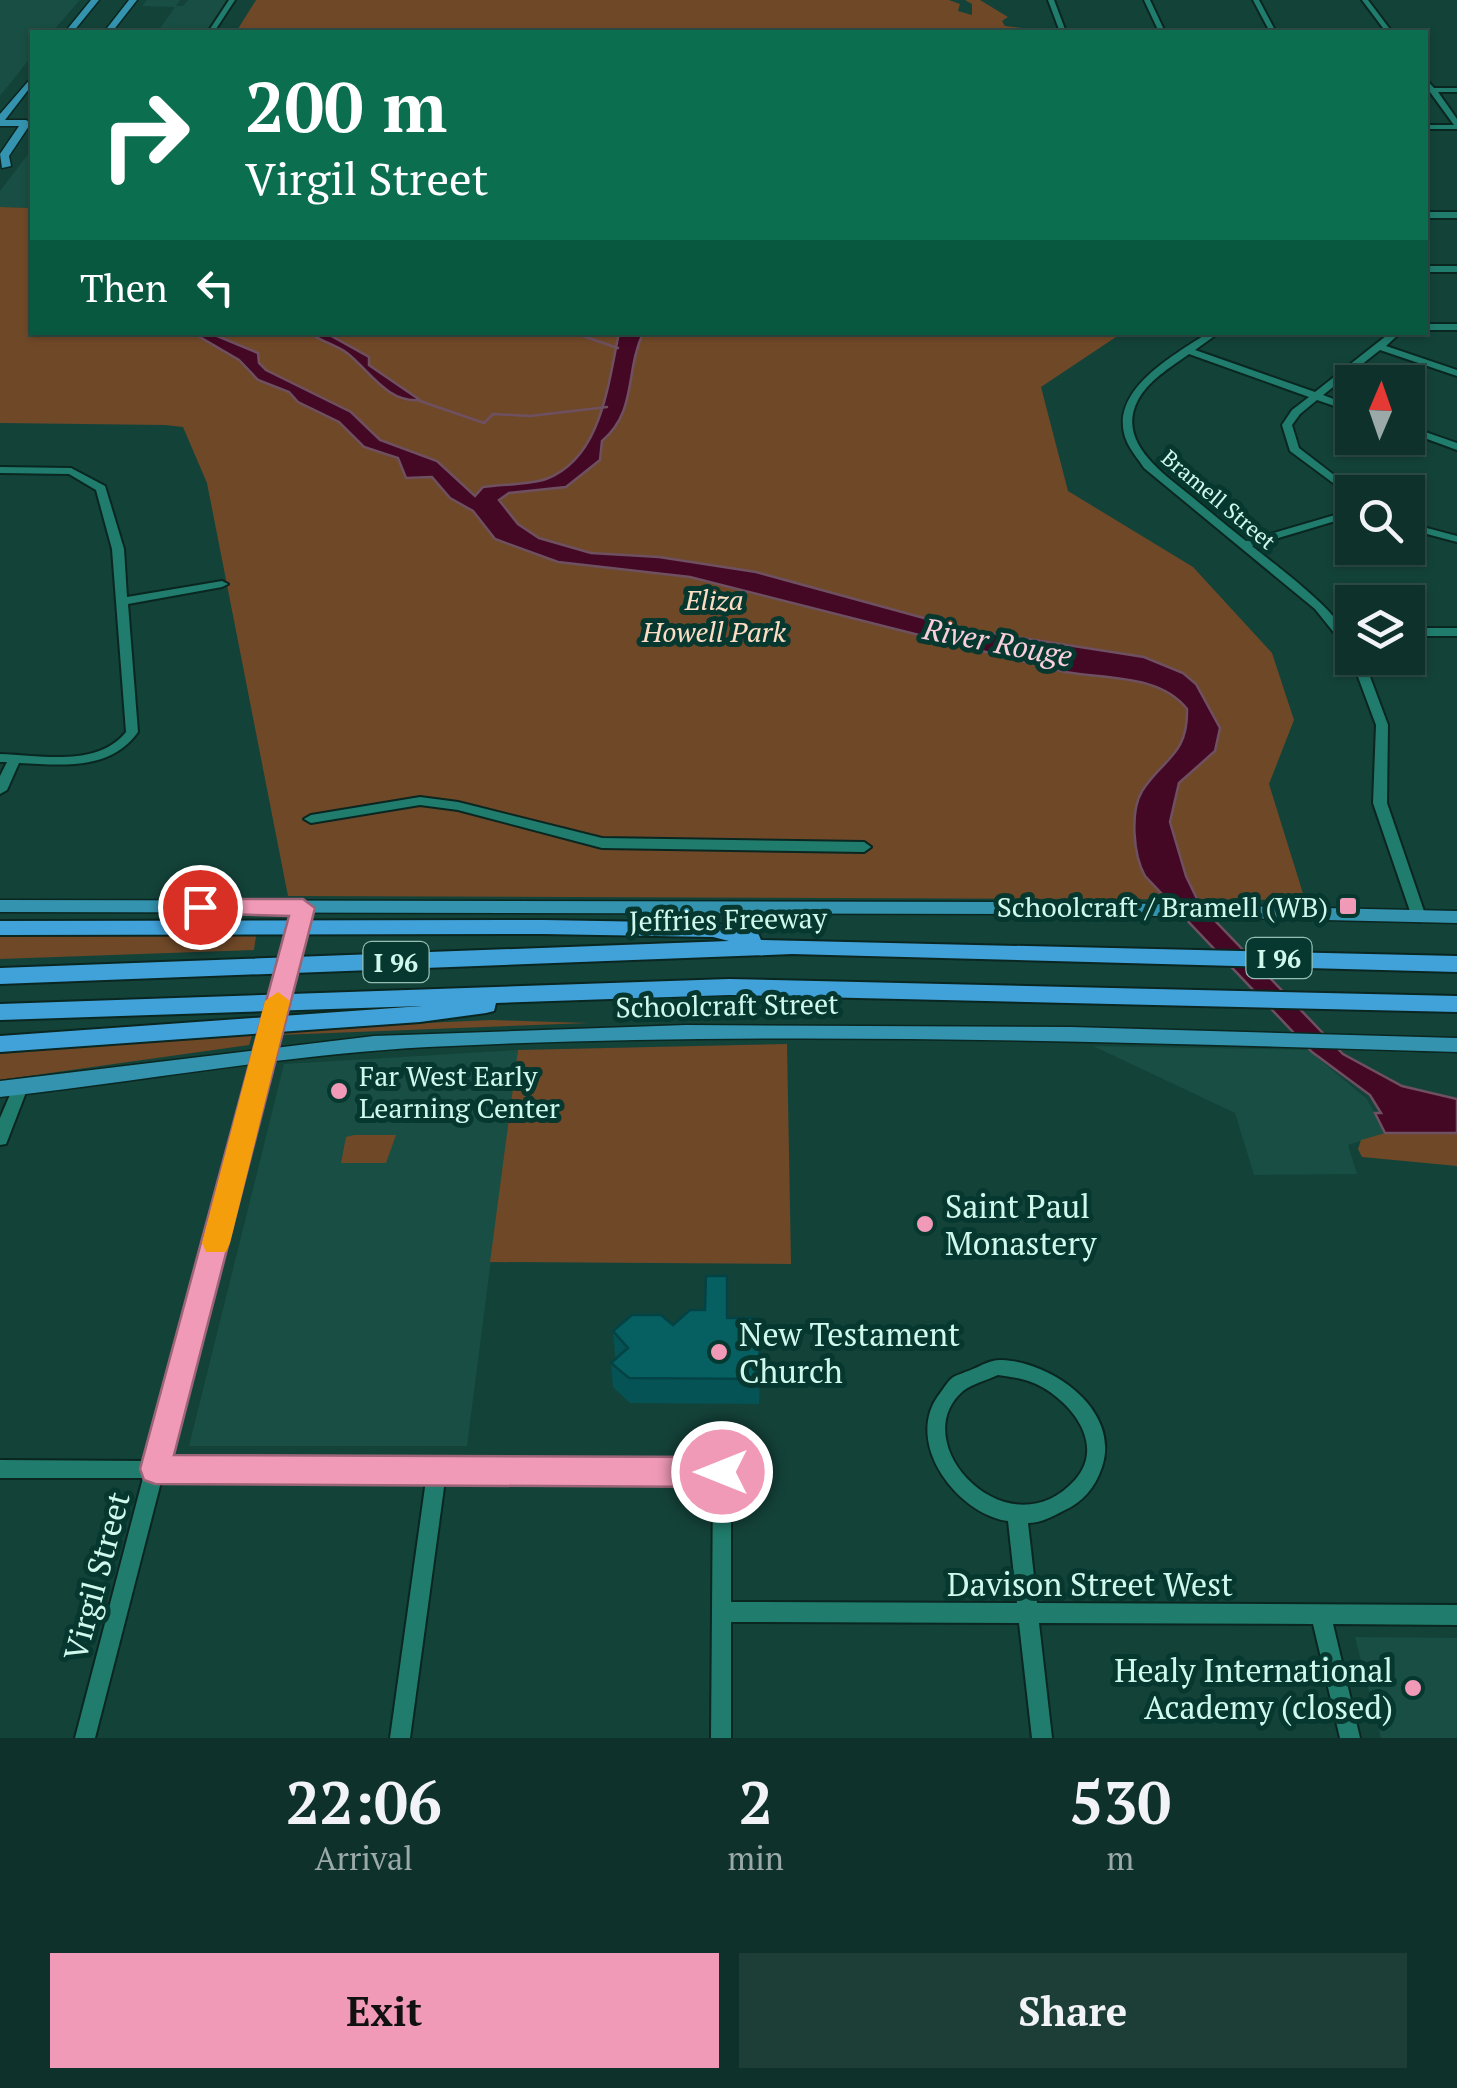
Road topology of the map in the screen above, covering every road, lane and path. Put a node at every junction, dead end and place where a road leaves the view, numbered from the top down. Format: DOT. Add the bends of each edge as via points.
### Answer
graph roads {
  1 [pos="95,0"];
  2 [pos="123,0"];
  3 [pos="133,0"];
  4 [pos="232,0"];
  5 [pos="1051,0"];
  6 [pos="1147,0"];
  7 [pos="1256,0"];
  8 [pos="1365,0"];
  9 [pos="119,18"];
  10 [pos="70,30"];
  11 [pos="110,30"];
  12 [pos="212,30"];
  13 [pos="1062,30"];
  14 [pos="1161,30"];
  15 [pos="1273,30"];
  16 [pos="1388,30"];
  17 [pos="30,83"];
  18 [pos="1429,90"];
  19 [pos="1457,90"];
  20 [pos="0,122"];
  21 [pos="1457,125"];
  22 [pos="1428,127"];
  23 [pos="30,135"];
  24 [pos="3,170"];
  25 [pos="1428,215"];
  26 [pos="1457,215"];
  27 [pos="1428,269"];
  28 [pos="1457,269"];
  29 [pos="1428,326"];
  30 [pos="1457,327"];
  31 [pos="1212,335"];
  32 [pos="1393,335"];
  33 [pos="1378,346"];
  34 [pos="1190,351"];
  35 [pos="1457,373"];
  36 [pos="1315,396"];
  37 [pos="1335,403"];
  38 [pos="1425,435"];
  39 [pos="1457,447"];
  40 [pos="0,470"];
  41 [pos="1335,481"];
  42 [pos="1335,517"];
  43 [pos="1425,531"];
  44 [pos="1457,539"];
  45 [pos="1244,545"];
  46 [pos="222,584"];
  47 [pos="122,601"];
  48 [pos="1335,621"];
  49 [pos="1425,632"];
  50 [pos="1457,632"];
  51 [pos="1363,675"];
  52 [pos="7,758"];
  53 [pos="0,790"];
  54 [pos="311,820"];
  55 [pos="864,847"];
  56 [pos="0,906"];
  57 [pos="302,912"];
  58 [pos="1419,916"];
  59 [pos="1457,918"];
  60 [pos="0,928"];
  61 [pos="792,946"];
  62 [pos="1457,964"];
  63 [pos="0,976"];
  64 [pos="606,989"];
  65 [pos="1457,1004"];
  66 [pos="0,1012"];
  67 [pos="0,1044"];
  68 [pos="266,1044"];
  69 [pos="1457,1044"];
  70 [pos="10,1088"];
  71 [pos="0,1139"];
  72 [pos="0,1469"];
  73 [pos="155,1469"];
  74 [pos="437,1470"];
  75 [pos="1017,1513"];
  76 [pos="722,1612"];
  77 [pos="1028,1614"];
  78 [pos="1321,1615"];
  79 [pos="1457,1615"];
  80 [pos="85,1738"];
  81 [pos="400,1738"];
  82 [pos="721,1738"];
  83 [pos="1042,1738"];
  84 [pos="1350,1738"];
  1 -- 10 [label="main road"];
  2 -- 9 [label="main road"];
  3 -- 9 [label="main road"];
  4 -- 12 [label="street"];
  5 -- 13 [label="street"];
  6 -- 14 [label="street"];
  7 -- 15 [label="street"];
  8 -- 16 [label="street"];
  9 -- 11 [label="main road"];
  17 -- 20 [label="main road"];
  18 -- 19 [label="street"];
  18 -- 21 [label="street"];
  20 -- 24 [label="main road" via="26,123 4,156"];
  21 -- 22 [label="street"];
  23 -- 24 [label="main road"];
  25 -- 26 [label="street"];
  27 -- 28 [label="street"];
  29 -- 30 [label="street"];
  31 -- 34 [label="street, Bramell Street"];
  32 -- 33 [label="street"];
  33 -- 35 [label="street"];
  33 -- 36 [label="street"];
  34 -- 36 [label="street"];
  34 -- 45 [label="street, Bramell Street" via="1137,392 1126,430 1148,466"];
  36 -- 37 [label="street"];
  36 -- 41 [label="street" via="1289,420 1287,436"];
  38 -- 39 [label="street"];
  40 -- 47 [label="street" via="71,471 96,483 116,538"];
  42 -- 45 [label="street"];
  43 -- 44 [label="street"];
  45 -- 48 [label="street, Bramell Street"];
  46 -- 47 [label="street"];
  47 -- 52 [label="street" via="128,739 99,756"];
  49 -- 50 [label="street"];
  51 -- 58 [label="street" via="1382,725 1380,803"];
  52 -- 53 [label="street"];
  54 -- 55 [label="street" via="420,801 602,844"];
  56 -- 57 [label="main road"];
  57 -- 58 [label="main road" via="1151,910"];
  57 -- 68 [label="street, Virgil Street, bridge"];
  58 -- 59 [label="main road"];
  60 -- 61 [label="highway" via="694,930"];
  61 -- 62 [label="highway, Jeffries Freeway / I 96"];
  61 -- 63 [label="highway, Jeffries Freeway / I 96"];
  64 -- 65 [label="highway, I 96" via="845,988"];
  64 -- 66 [label="highway, I 96"];
  64 -- 67 [label="highway" via="420,1014"];
  68 -- 69 [label="main road, Schoolcraft Street" via="1002,1031"];
  68 -- 70 [label="main road, Schoolcraft Street"];
  68 -- 73 [label="street, Virgil Street"];
  70 -- 71 [label="street"];
  72 -- 73 [label="street"];
  73 -- 74 [label="street"];
  73 -- 80 [label="street, Virgil Street"];
  74 -- 76 [label="street" via="722,1472"];
  74 -- 81 [label="street"];
  75 -- 75 [label="street" via="1045,1511 1078,1492 1092,1470 1093,1432 1086,1413 1057,1382 997,1367 978,1371 948,1394 938,1410 937,1448 951,1476 974,1499"];
  75 -- 77 [label="street"];
  76 -- 77 [label="street, Davison Street West"];
  76 -- 82 [label="street"];
  77 -- 78 [label="street, Davison Street West"];
  77 -- 83 [label="street"];
  78 -- 79 [label="street, Davison Street West"];
  78 -- 84 [label="street"];
}
